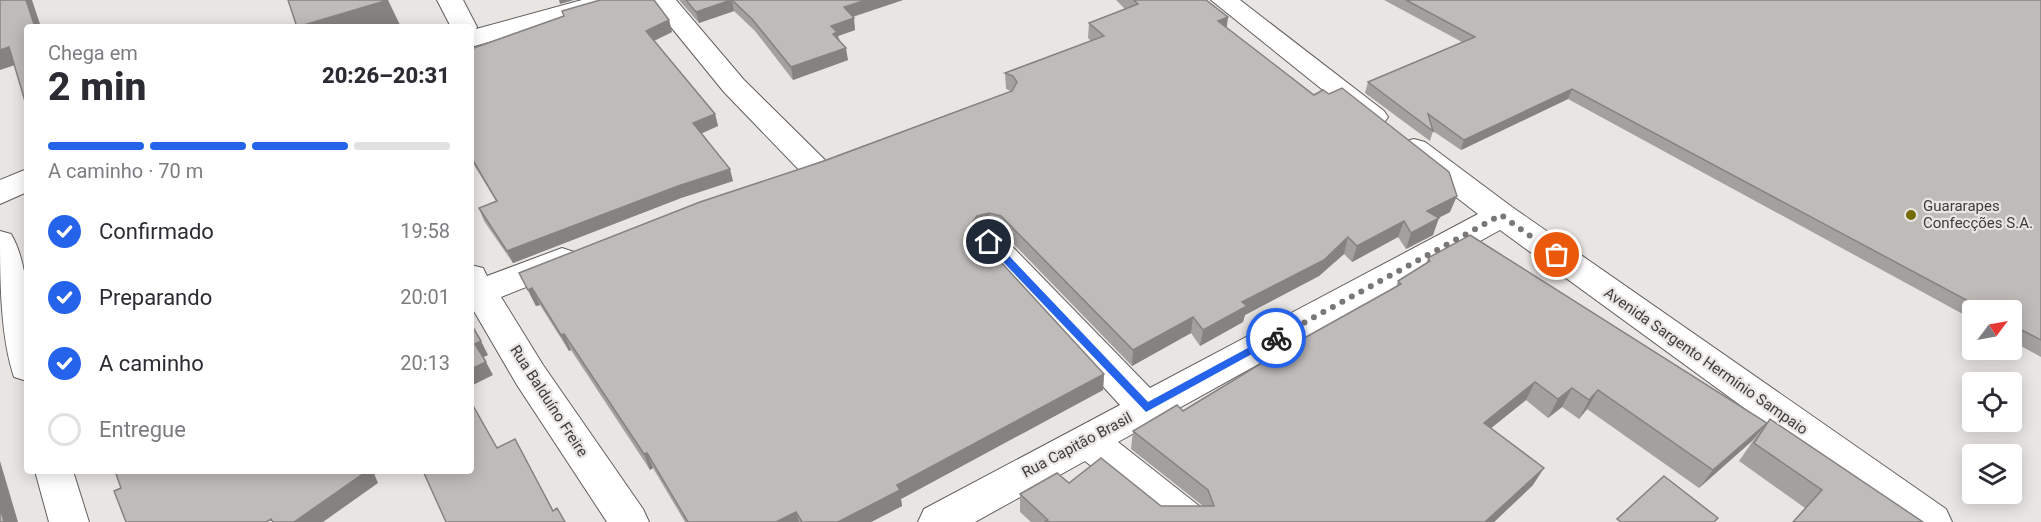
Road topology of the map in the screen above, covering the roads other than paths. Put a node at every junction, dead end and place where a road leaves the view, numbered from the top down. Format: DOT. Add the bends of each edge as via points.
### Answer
graph roads {
  1 [pos="450,0"];
  2 [pos="611,0"];
  3 [pos="662,0"];
  4 [pos="1224,0"];
  5 [pos="462,24"];
  6 [pos="474,38"];
  7 [pos="781,177"];
  8 [pos="24,181"];
  9 [pos="0,193"];
  10 [pos="1501,215"];
  11 [pos="0,242"];
  12 [pos="989,242"];
  13 [pos="584,252"];
  14 [pos="476,285"];
  15 [pos="24,353"];
  16 [pos="1146,408"];
  17 [pos="1086,439"];
  18 [pos="55,474"];
  19 [pos="69,522"];
  20 [pos="630,522"];
  21 [pos="938,522"];
  22 [pos="1189,522"];
  23 [pos="1932,522"];
  1 -- 5 [label="street"];
  2 -- 6 [label="street"];
  3 -- 7 [label="street" via="734,87 826,164"];
  4 -- 10 [label="street, Avenida Sargento Hermínio Sampaio"];
  8 -- 9 [label="street"];
  10 -- 16 [label="street, Rua Capitão Brasil"];
  10 -- 23 [label="street, Avenida Sargento Hermínio Sampaio"];
  11 -- 15 [label="street"];
  12 -- 16 [label="street"];
  13 -- 14 [label="street"];
  14 -- 20 [label="street, Rua Balduíno Freire" via="530,375"];
  16 -- 17 [label="street, Rua Capitão Brasil"];
  17 -- 21 [label="street, Rua Capitão Brasil"];
  17 -- 22 [label="street"];
  18 -- 19 [label="street"];
}
